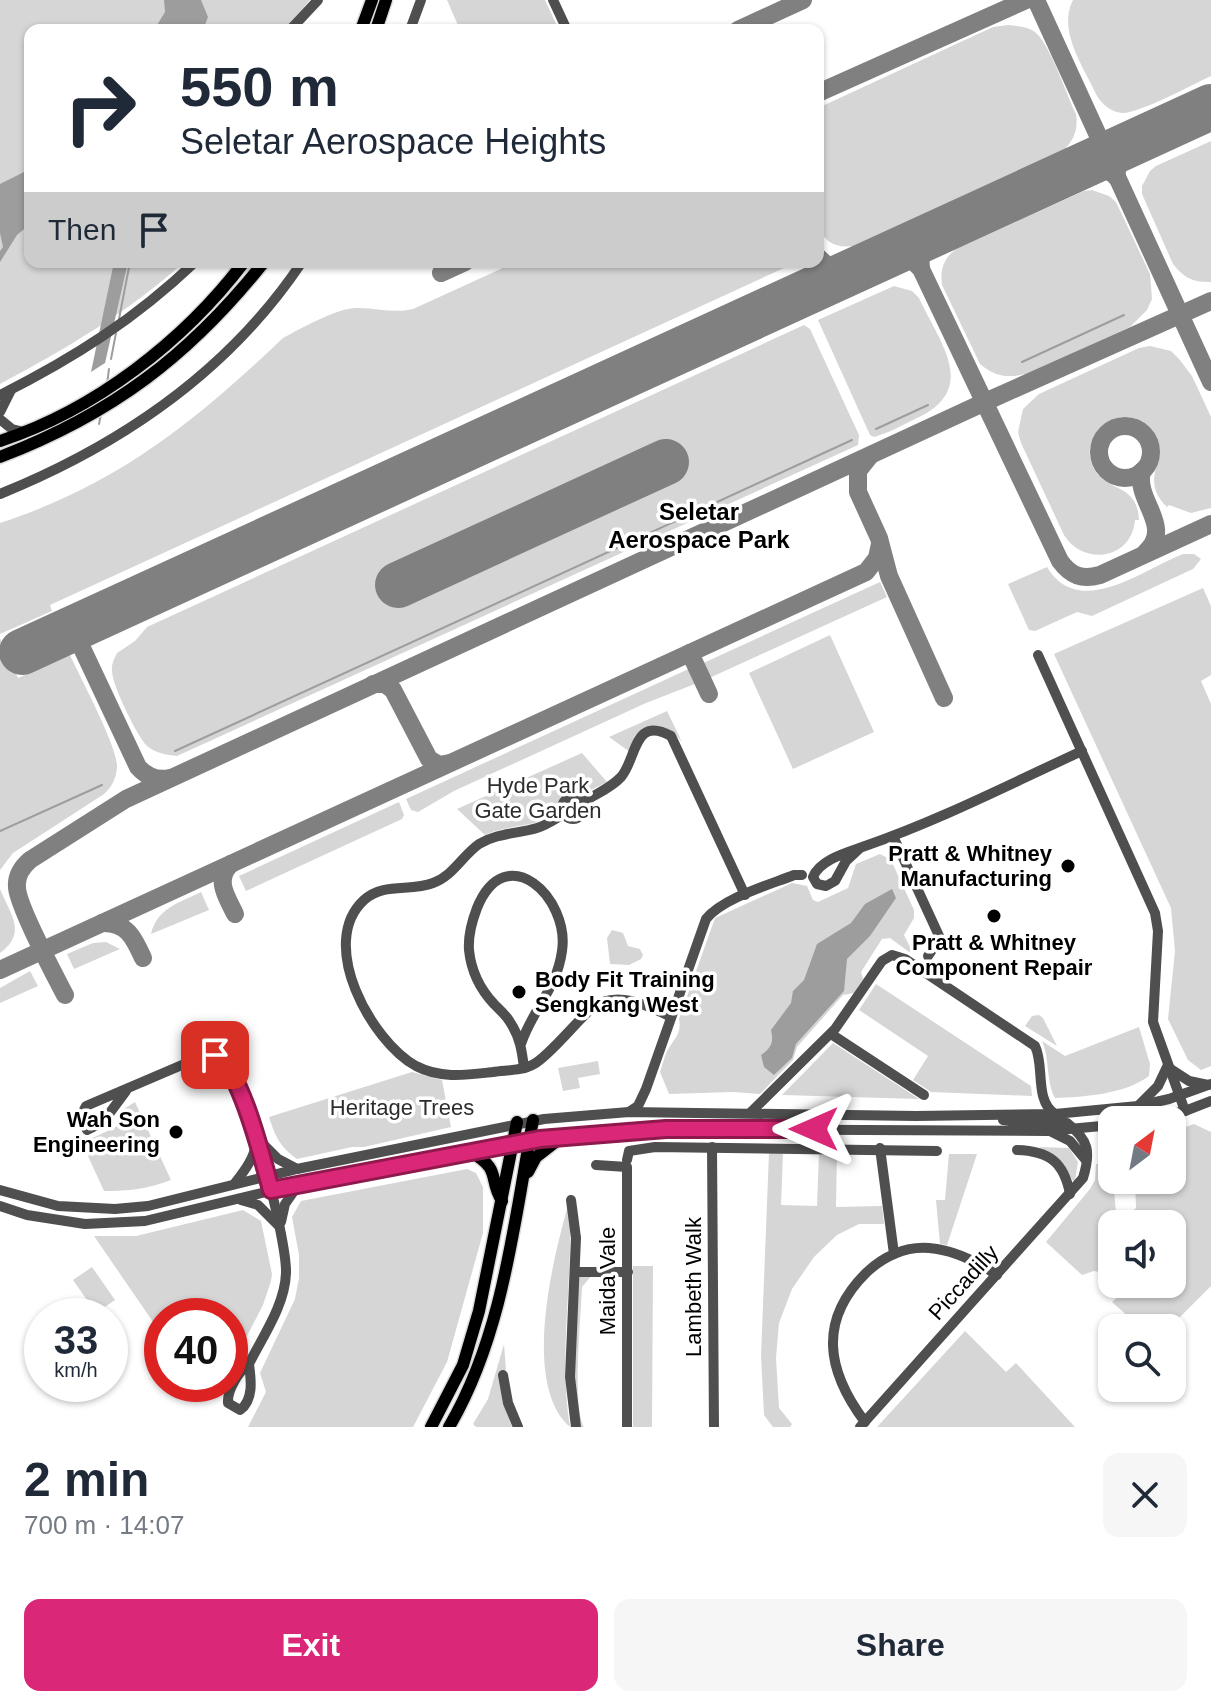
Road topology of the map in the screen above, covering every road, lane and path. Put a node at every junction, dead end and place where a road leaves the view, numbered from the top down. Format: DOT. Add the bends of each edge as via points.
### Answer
graph roads {
  1 [pos="318,0"];
  2 [pos="372,0"];
  3 [pos="386,0"];
  4 [pos="421,0"];
  5 [pos="553,0"];
  6 [pos="296,24"];
  7 [pos="363,24"];
  8 [pos="378,24"];
  9 [pos="412,24"];
  10 [pos="564,24"];
  11 [pos="188,268"];
  12 [pos="239,268"];
  13 [pos="259,268"];
  14 [pos="297,268"];
  15 [pos="11,390"];
  16 [pos="0,395"];
  17 [pos="0,416"];
  18 [pos="24,432"];
  19 [pos="0,439"];
  20 [pos="0,457"];
  21 [pos="0,494"];
  22 [pos="1038,655"];
  23 [pos="1082,751"];
  24 [pos="893,836"];
  25 [pos="860,848"];
  26 [pos="802,875"];
  27 [pos="745,895"];
  28 [pos="928,956"];
  29 [pos="671,1017"];
  30 [pos="512,1025"];
  31 [pos="527,1026"];
  32 [pos="831,1034"];
  33 [pos="521,1044"];
  34 [pos="1167,1067"];
  35 [pos="524,1068"];
  36 [pos="1209,1085"];
  37 [pos="646,1089"];
  38 [pos="126,1091"];
  39 [pos="924,1095"];
  40 [pos="1179,1096"];
  41 [pos="1211,1101"];
  42 [pos="1138,1106"];
  43 [pos="1183,1106"];
  44 [pos="1098,1110"];
  45 [pos="1186,1111"];
  46 [pos="629,1112"];
  47 [pos="662,1113"];
  48 [pos="749,1113"];
  49 [pos="1055,1114"];
  50 [pos="985,1116"];
  51 [pos="533,1120"];
  52 [pos="517,1122"];
  53 [pos="1098,1126"];
  54 [pos="1074,1129"];
  55 [pos="1048,1131"];
  56 [pos="563,1136"];
  57 [pos="258,1138"];
  58 [pos="529,1140"];
  59 [pos="513,1143"];
  60 [pos="712,1147"];
  61 [pos="880,1148"];
  62 [pos="1017,1150"];
  63 [pos="937,1151"];
  64 [pos="471,1152"];
  65 [pos="1085,1159"];
  66 [pos="627,1160"];
  67 [pos="596,1165"];
  68 [pos="297,1169"];
  69 [pos="267,1176"];
  70 [pos="523,1181"];
  71 [pos="234,1184"];
  72 [pos="299,1184"];
  73 [pos="0,1190"];
  74 [pos="271,1190"];
  75 [pos="1070,1194"];
  76 [pos="235,1199"];
  77 [pos="571,1200"];
  78 [pos="502,1201"];
  79 [pos="0,1206"];
  80 [pos="280,1228"];
  81 [pos="894,1254"];
  82 [pos="575,1272"];
  83 [pos="628,1272"];
  84 [pos="997,1275"];
  85 [pos="249,1364"];
  86 [pos="503,1375"];
  87 [pos="862,1424"];
  88 [pos="431,1427"];
  89 [pos="449,1427"];
  90 [pos="518,1427"];
  91 [pos="576,1427"];
  92 [pos="627,1427"];
  93 [pos="714,1427"];
  1 -- 6 [label="street"];
  2 -- 7 [label="main road"];
  3 -- 8 [label="main road"];
  4 -- 9 [label="street"];
  5 -- 10 [label="street"];
  11 -- 15 [label="street" via="88,348"];
  12 -- 18 [label="main road" via="173,338 124,377"];
  13 -- 20 [label="main road" via="222,311 148,379 80,422"];
  14 -- 21 [label="street" via="236,343 174,398 82,456"];
  15 -- 16 [label="street"];
  15 -- 17 [label="street"];
  17 -- 18 [label="street" via="12,429"];
  17 -- 19 [label="street"];
  18 -- 19 [label="main road"];
  22 -- 23 [label="street"];
  23 -- 24 [label="street"];
  23 -- 34 [label="street" via="1155,913 1153,1022"];
  24 -- 25 [label="street"];
  24 -- 28 [label="street" via="940,938"];
  25 -- 25 [label="street" via="835,881 817,884 813,877 820,866"];
  26 -- 27 [label="street"];
  27 -- 29 [label="street" via="712,911 704,922"];
  27 -- 35 [label="street" via="671,736 657,731 636,742 621,777 582,803 568,799 564,814 537,828 482,842 432,884 372,894 354,912 345,936 350,976 384,1038 417,1067 446,1076"];
  29 -- 35 [label="street" via="639,1003 602,1003 539,1061"];
  29 -- 37 [label="street"];
  30 -- 31 [label="street"];
  30 -- 31 [label="street" via="477,980 469,941 483,895 491,884 511,876 530,880 547,895 563,942 553,986"];
  30 -- 33 [label="street"];
  31 -- 33 [label="street"];
  32 -- 39 [label="street"];
  32 -- 48 [label="street"];
  32 -- 49 [label="street" via="885,957 896,955 1035,1046 1043,1095"];
  33 -- 35 [label="street"];
  34 -- 36 [label="street" via="1189,1081"];
  34 -- 40 [label="street"];
  34 -- 42 [label="street" via="1158,1086"];
  36 -- 40 [label="street"];
  37 -- 46 [label="street"];
  37 -- 47 [label="street" via="648,1100"];
  38 -- 38 [label="street" via="103,1122 87,1130 81,1120 83,1109"];
  38 -- 57 [label="street" via="215,1055 226,1066"];
  40 -- 42 [label="street"];
  40 -- 43 [label="street"];
  41 -- 45 [label="street"];
  44 -- 49 [label="street"];
  46 -- 47 [label="street"];
  46 -- 51 [label="street"];
  47 -- 48 [label="street"];
  48 -- 50 [label="street"];
  49 -- 50 [label="street"];
  50 -- 54 [label="street" via="1023,1123 1062,1122"];
  51 -- 52 [label="street"];
  51 -- 58 [label="main road"];
  52 -- 59 [label="main road"];
  52 -- 68 [label="street"];
  53 -- 54 [label="street"];
  54 -- 55 [label="street"];
  54 -- 65 [label="street" via="1085,1141"];
  55 -- 56 [label="street" via="695,1129"];
  55 -- 65 [label="street" via="1070,1141"];
  56 -- 58 [label="street"];
  56 -- 70 [label="main road" via="536,1157"];
  57 -- 68 [label="street"];
  57 -- 69 [label="street"];
  57 -- 71 [label="street" via="255,1153"];
  58 -- 59 [label="street"];
  58 -- 70 [label="main road"];
  59 -- 64 [label="street"];
  59 -- 78 [label="main road"];
  60 -- 61 [label="street"];
  60 -- 66 [label="street" via="632,1149"];
  60 -- 93 [label="street, Lambeth Walk"];
  61 -- 63 [label="street"];
  61 -- 81 [label="street"];
  62 -- 75 [label="street" via="1038,1151 1056,1163 1066,1175"];
  64 -- 72 [label="street"];
  64 -- 78 [label="main road" via="495,1175"];
  65 -- 75 [label="street, Piccadilly" via="1083,1178"];
  67 -- 83 [label="street, Maida Vale" via="627,1167"];
  68 -- 69 [label="street"];
  69 -- 71 [label="street"];
  69 -- 74 [label="street"];
  70 -- 89 [label="main road" via="495,1312"];
  71 -- 73 [label="street" via="115,1209 58,1206"];
  72 -- 74 [label="street"];
  72 -- 80 [label="street" via="285,1204"];
  74 -- 76 [label="street"];
  74 -- 80 [label="street"];
  75 -- 84 [label="street, Piccadilly"];
  76 -- 79 [label="street" via="123,1223 53,1220"];
  76 -- 80 [label="street" via="258,1205"];
  77 -- 82 [label="street"];
  78 -- 88 [label="main road" via="463,1365"];
  80 -- 85 [label="street" via="283,1290"];
  81 -- 84 [label="street" via="927,1248 954,1252"];
  81 -- 87 [label="street" via="857,1282 835,1322 836,1367"];
  82 -- 83 [label="street"];
  82 -- 91 [label="street" via="570,1377"];
  83 -- 92 [label="street, Maida Vale"];
  84 -- 87 [label="street, Piccadilly"];
  86 -- 90 [label="street"];
}
